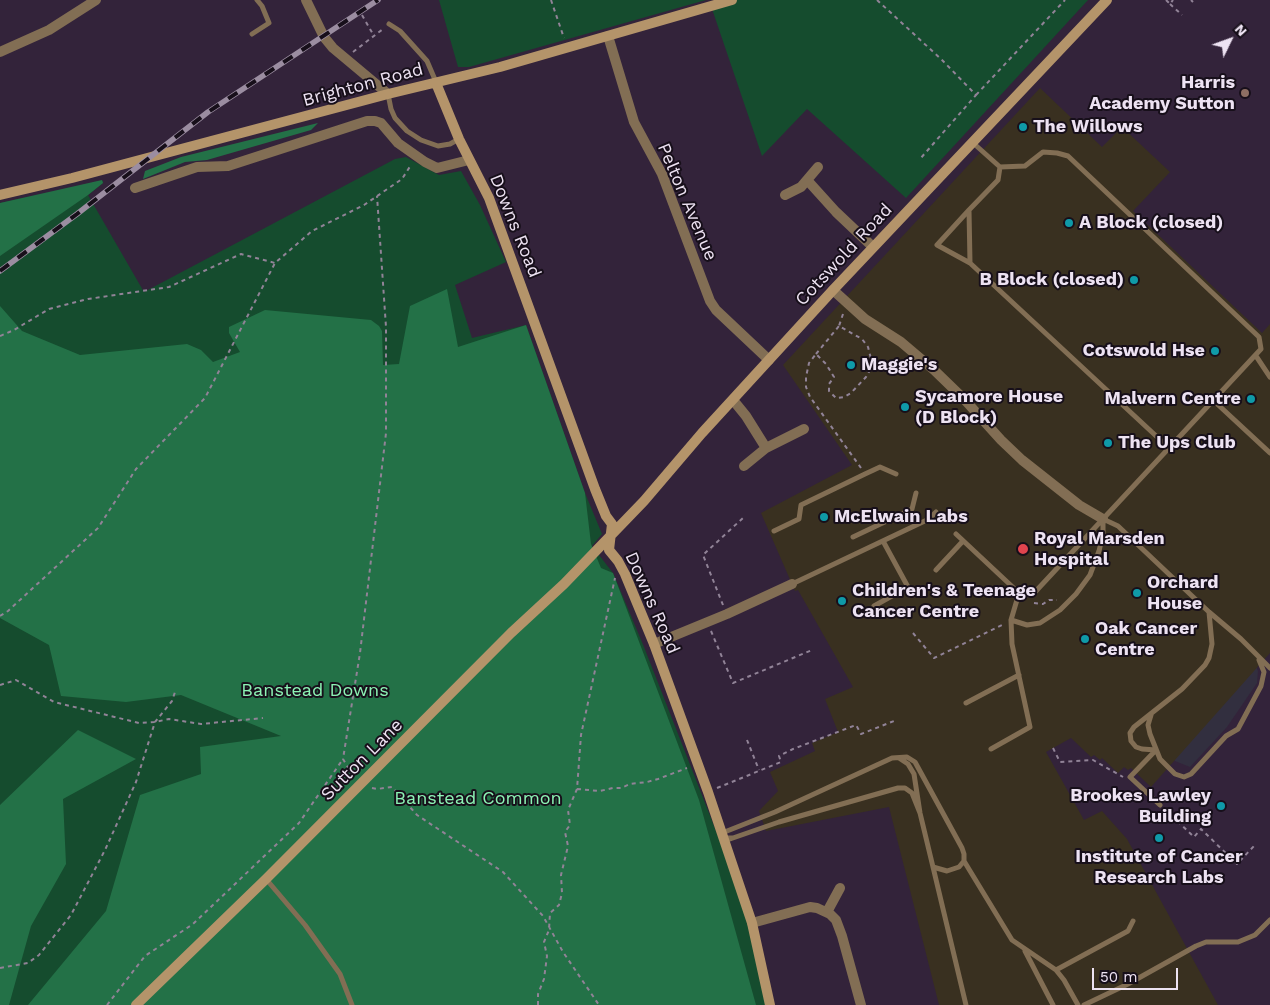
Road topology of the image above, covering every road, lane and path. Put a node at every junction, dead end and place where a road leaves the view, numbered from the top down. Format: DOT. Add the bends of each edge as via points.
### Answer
graph roads {
  1 [pos="96,0"];
  2 [pos="258,0"];
  3 [pos="306,0"];
  4 [pos="551,0"];
  5 [pos="732,0"];
  6 [pos="877,0"];
  7 [pos="1065,0"];
  8 [pos="1107,0"];
  9 [pos="1166,0"];
  10 [pos="1174,0"];
  11 [pos="1170,4"];
  12 [pos="362,15"];
  13 [pos="1182,15"];
  14 [pos="389,24"];
  15 [pos="252,34"];
  16 [pos="374,36"];
  17 [pos="608,36"];
  18 [pos="358,47"];
  19 [pos="568,48"];
  20 [pos="0,52"];
  21 [pos="436,82"];
  22 [pos="388,94"];
  23 [pos="976,95"];
  24 [pos="459,139"];
  25 [pos="972,141"];
  26 [pos="416,156"];
  27 [pos="920,159"];
  28 [pos="469,160"];
  29 [pos="1000,167"];
  30 [pos="818,168"];
  31 [pos="808,181"];
  32 [pos="135,188"];
  33 [pos="0,195"];
  34 [pos="377,196"];
  35 [pos="784,196"];
  36 [pos="969,210"];
  37 [pos="873,247"];
  38 [pos="275,263"];
  39 [pos="970,263"];
  40 [pos="833,290"];
  41 [pos="847,303"];
  42 [pos="840,326"];
  43 [pos="0,336"];
  44 [pos="816,354"];
  45 [pos="1256,356"];
  46 [pos="769,360"];
  47 [pos="1270,377"];
  48 [pos="733,400"];
  49 [pos="1214,401"];
  50 [pos="804,429"];
  51 [pos="766,448"];
  52 [pos="1169,448"];
  53 [pos="1270,453"];
  54 [pos="744,466"];
  55 [pos="865,474"];
  56 [pos="896,474"];
  57 [pos="916,492"];
  58 [pos="936,512"];
  59 [pos="744,517"];
  60 [pos="1103,519"];
  61 [pos="774,530"];
  62 [pos="956,534"];
  63 [pos="610,537"];
  64 [pos="853,537"];
  65 [pos="883,540"];
  66 [pos="963,541"];
  67 [pos="618,561"];
  68 [pos="936,570"];
  69 [pos="792,584"];
  70 [pos="1019,593"];
  71 [pos="1026,595"];
  72 [pos="1065,605"];
  73 [pos="874,606"];
  74 [pos="1209,612"];
  75 [pos="727,614"];
  76 [pos="0,616"];
  77 [pos="1011,620"];
  78 [pos="708,622"];
  79 [pos="912,634"];
  80 [pos="654,644"];
  81 [pos="812,650"];
  82 [pos="1258,657"];
  83 [pos="1270,668"];
  84 [pos="1019,675"];
  85 [pos="0,685"];
  86 [pos="176,689"];
  87 [pos="966,703"];
  88 [pos="1151,715"];
  89 [pos="263,718"];
  90 [pos="894,721"];
  91 [pos="155,722"];
  92 [pos="747,740"];
  93 [pos="1053,748"];
  94 [pos="991,749"];
  95 [pos="1156,750"];
  96 [pos="892,758"];
  97 [pos="343,760"];
  98 [pos="698,764"];
  99 [pos="759,771"];
  100 [pos="1130,777"];
  101 [pos="359,785"];
  102 [pos="577,789"];
  103 [pos="708,792"];
  104 [pos="1160,805"];
  105 [pos="920,813"];
  106 [pos="726,836"];
  107 [pos="1254,846"];
  108 [pos="964,861"];
  109 [pos="933,867"];
  110 [pos="266,880"];
  111 [pos="840,888"];
  112 [pos="826,912"];
  113 [pos="1270,920"];
  114 [pos="1133,921"];
  115 [pos="752,923"];
  116 [pos="549,930"];
  117 [pos="1024,950"];
  118 [pos="0,968"];
  119 [pos="1056,970"];
  120 [pos="107,1005"];
  121 [pos="136,1005"];
  122 [pos="352,1005"];
  123 [pos="538,1005"];
  124 [pos="598,1005"];
  125 [pos="770,1005"];
  126 [pos="860,1005"];
  127 [pos="966,1005"];
  128 [pos="1053,1005"];
  129 [pos="1078,1005"];
  130 [pos="1084,1005"];
  1 -- 20 [label="street" via="49,30"];
  2 -- 15 [label="lane" via="269,23"];
  3 -- 22 [label="street" via="324,36 342,57"];
  4 -- 19 [label="path"];
  5 -- 17 [label="main road, Brighton Road"];
  6 -- 23 [label="path"];
  7 -- 23 [label="path"];
  8 -- 25 [label="main road, Cotswold Road"];
  9 -- 11 [label="path"];
  10 -- 11 [label="path"];
  11 -- 13 [label="path"];
  12 -- 16 [label="path"];
  14 -- 16 [label="path"];
  14 -- 21 [label="lane" via="400,31 427,62"];
  16 -- 18 [label="path"];
  17 -- 19 [label="main road, Brighton Road"];
  17 -- 46 [label="street, Pelton Avenue" via="634,122 662,174 710,301"];
  19 -- 21 [label="main road, Brighton Road"];
  21 -- 22 [label="main road, Brighton Road"];
  21 -- 24 [label="main road, Downs Road"];
  22 -- 24 [label="lane" via="395,118 421,140 438,146"];
  22 -- 33 [label="main road, Brighton Road"];
  23 -- 27 [label="path"];
  24 -- 28 [label="main road, Downs Road"];
  25 -- 29 [label="lane"];
  25 -- 37 [label="main road, Cotswold Road"];
  26 -- 28 [label="street" via="437,168"];
  26 -- 32 [label="street" via="398,143 380,123 367,121 228,166 197,167"];
  26 -- 34 [label="path" via="402,178"];
  28 -- 63 [label="main road, Downs Road" via="490,198 594,489 612,524"];
  29 -- 36 [label="lane" via="998,180"];
  29 -- 45 [label="lane" via="1025,166 1043,152 1068,156 1259,337 1261,349"];
  30 -- 31 [label="street"];
  31 -- 35 [label="street"];
  31 -- 37 [label="street"];
  34 -- 38 [label="path" via="312,231"];
  34 -- 97 [label="path" via="386,327 386,433 360,652"];
  36 -- 39 [label="lane"];
  36 -- 39 [label="lane" via="937,244"];
  37 -- 40 [label="main road, Cotswold Road"];
  38 -- 43 [label="path" via="241,254 169,287 88,299 49,309"];
  38 -- 76 [label="path" via="205,398 136,469 98,528"];
  39 -- 52 [label="lane"];
  40 -- 41 [label="street"];
  40 -- 46 [label="main road, Cotswold Road"];
  41 -- 42 [label="path"];
  41 -- 60 [label="street" via="934,370 1022,460 1079,505"];
  42 -- 44 [label="path"];
  42 -- 44 [label="path" via="862,339 868,348 872,363 866,377 851,393 836,398 829,391 834,376"];
  44 -- 55 [label="path" via="806,377 810,397"];
  45 -- 47 [label="lane"];
  45 -- 49 [label="lane"];
  46 -- 48 [label="main road, Cotswold Road"];
  48 -- 51 [label="street"];
  48 -- 63 [label="main road, Cotswold Road"];
  49 -- 52 [label="lane"];
  49 -- 53 [label="lane"];
  50 -- 51 [label="street"];
  51 -- 54 [label="street"];
  52 -- 60 [label="lane"];
  55 -- 56 [label="lane" via="880,467"];
  55 -- 61 [label="lane" via="801,505 799,518"];
  57 -- 64 [label="lane" via="912,508"];
  58 -- 65 [label="lane" via="929,519"];
  59 -- 75 [label="path" via="703,555"];
  60 -- 71 [label="lane" via="1036,591"];
  60 -- 72 [label="lane" via="1103,534 1090,575"];
  60 -- 74 [label="lane" via="1118,526"];
  62 -- 66 [label="lane"];
  63 -- 67 [label="main road, Downs Road" via="609,550"];
  63 -- 101 [label="main road, Sutton Lane"];
  65 -- 69 [label="lane"];
  65 -- 73 [label="lane" via="908,587"];
  66 -- 68 [label="lane"];
  66 -- 70 [label="lane"];
  67 -- 80 [label="main road, Downs Road"];
  67 -- 102 [label="path" via="581,735"];
  69 -- 75 [label="street"];
  70 -- 71 [label="lane"];
  70 -- 77 [label="lane"];
  71 -- 72 [label="path" via="1038,605 1055,599"];
  72 -- 77 [label="lane" via="1040,623 1027,625"];
  74 -- 82 [label="lane"];
  74 -- 88 [label="lane" via="1212,644 1209,658 1182,689"];
  75 -- 78 [label="street"];
  77 -- 79 [label="path" via="934,658"];
  77 -- 84 [label="lane"];
  78 -- 80 [label="street"];
  78 -- 81 [label="path" via="733,683"];
  80 -- 98 [label="main road, Downs Road"];
  82 -- 83 [label="lane"];
  82 -- 95 [label="lane" via="1264,672 1261,686 1238,729 1226,736 1191,774 1184,777 1176,774 1160,759"];
  84 -- 87 [label="lane"];
  84 -- 94 [label="lane" via="1030,727"];
  85 -- 91 [label="path" via="16,680 54,702 140,723"];
  86 -- 91 [label="path" via="172,701"];
  88 -- 95 [label="lane" via="1148,724"];
  88 -- 95 [label="lane" via="1134,727 1130,733 1131,741 1136,747"];
  89 -- 91 [label="path" via="201,724 169,719"];
  90 -- 99 [label="path" via="861,734 856,724 786,752 778,756 781,762"];
  91 -- 118 [label="path" via="136,782 106,850 71,915 39,955 28,963"];
  92 -- 99 [label="path"];
  93 -- 100 [label="path" via="1060,762 1093,760 1120,776"];
  95 -- 100 [label="lane"];
  96 -- 105 [label="lane" via="900,758 914,774"];
  96 -- 106 [label="lane"];
  96 -- 108 [label="lane" via="907,757 915,762 958,840"];
  97 -- 101 [label="path"];
  97 -- 120 [label="path" via="299,823 193,924 145,956"];
  98 -- 102 [label="path" via="621,788 600,791"];
  98 -- 103 [label="main road, Downs Road"];
  99 -- 103 [label="path"];
  100 -- 104 [label="lane"];
  101 -- 110 [label="main road, Sutton Lane"];
  101 -- 116 [label="path" via="377,789 392,787 417,815 503,872 543,916"];
  102 -- 116 [label="path" via="568,810 570,824 565,832 568,846 561,875 562,893 558,905 550,913"];
  103 -- 106 [label="main road, Downs Road"];
  104 -- 107 [label="path" via="1194,837 1201,829 1237,864"];
  105 -- 106 [label="lane" via="912,793 898,788"];
  105 -- 109 [label="lane"];
  106 -- 115 [label="main road, Downs Road"];
  108 -- 109 [label="lane" via="959,867 947,870"];
  108 -- 117 [label="lane" via="1012,940"];
  109 -- 127 [label="lane"];
  110 -- 121 [label="main road, Sutton Lane"];
  110 -- 122 [label="lane" via="305,925 340,974"];
  111 -- 112 [label="street"];
  112 -- 115 [label="street" via="810,907"];
  112 -- 126 [label="street" via="836,920 842,936"];
  113 -- 130 [label="lane" via="1255,935 1238,942 1206,942 1196,946"];
  114 -- 119 [label="lane" via="1128,931"];
  115 -- 125 [label="main road, Downs Road"];
  116 -- 123 [label="path" via="544,942 547,956"];
  116 -- 124 [label="path"];
  117 -- 119 [label="lane"];
  117 -- 128 [label="lane"];
  119 -- 129 [label="lane"];
}
